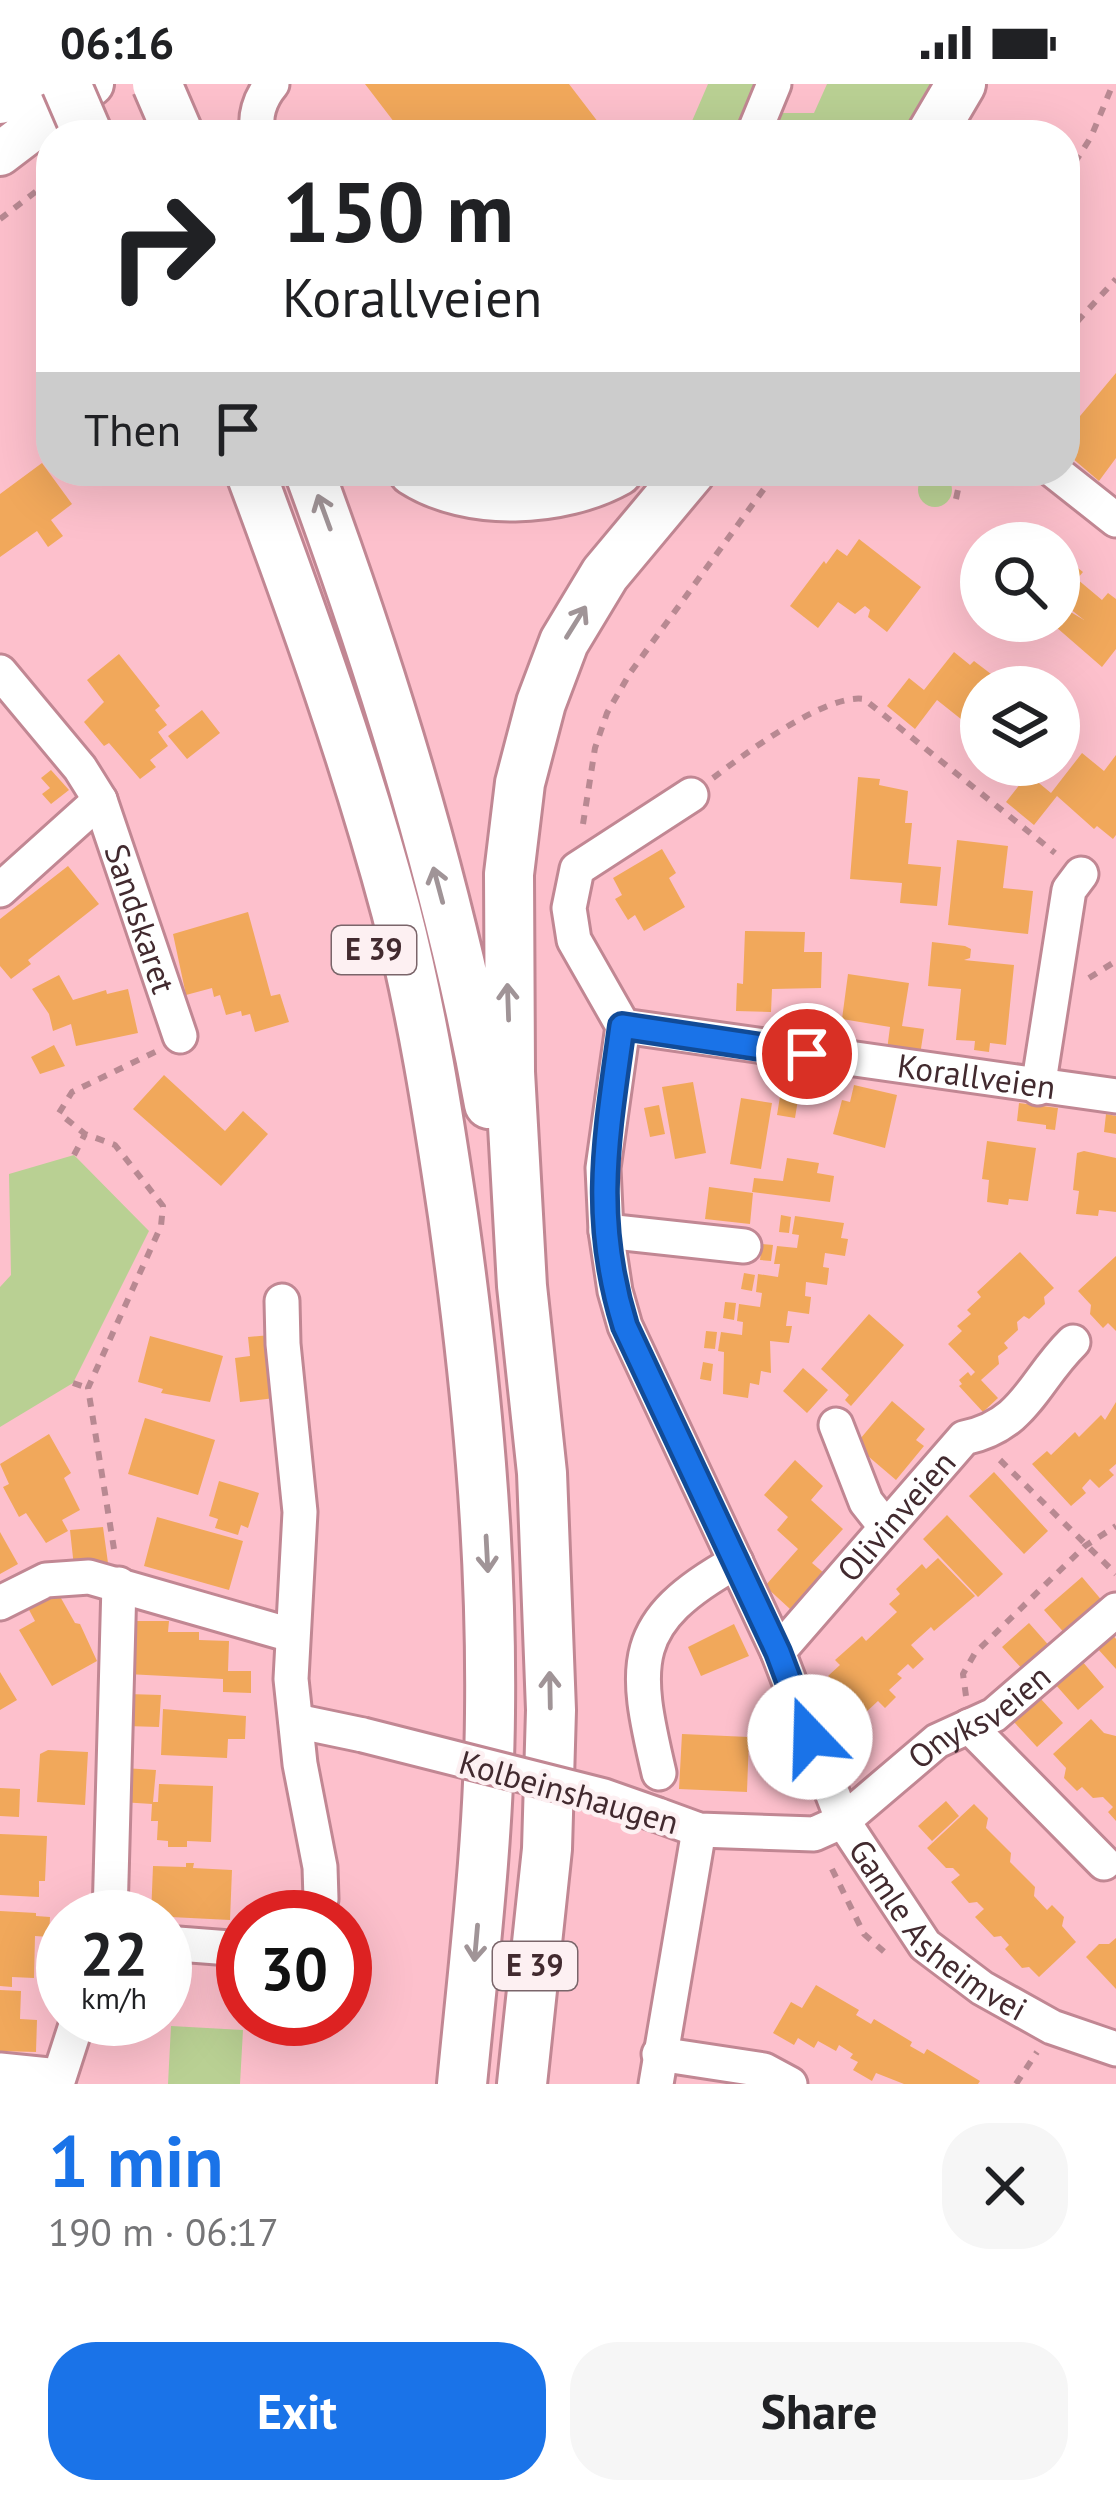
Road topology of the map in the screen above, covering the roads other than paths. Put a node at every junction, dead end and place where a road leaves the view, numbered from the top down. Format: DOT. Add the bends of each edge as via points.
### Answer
graph roads {
  1 [pos="27,84"];
  2 [pos="67,84"];
  3 [pos="94,84"];
  4 [pos="157,84"];
  5 [pos="272,84"];
  6 [pos="774,84"];
  7 [pos="961,84"];
  8 [pos="998,84"];
  9 [pos="0,102"];
  10 [pos="46,120"];
  11 [pos="82,120"];
  12 [pos="111,120"];
  13 [pos="173,120"];
  14 [pos="256,120"];
  15 [pos="759,120"];
  16 [pos="940,120"];
  17 [pos="978,120"];
  18 [pos="36,127"];
  19 [pos="0,154"];
  20 [pos="224,486"];
  21 [pos="255,486"];
  22 [pos="314,486"];
  23 [pos="456,486"];
  24 [pos="578,486"];
  25 [pos="678,486"];
  26 [pos="1073,486"];
  27 [pos="1116,520"];
  28 [pos="0,672"];
  29 [pos="691,795"];
  30 [pos="100,800"];
  31 [pos="1081,874"];
  32 [pos="0,890"];
  33 [pos="622,1026"];
  34 [pos="180,1036"];
  35 [pos="1038,1088"];
  36 [pos="1116,1096"];
  37 [pos="606,1231"];
  38 [pos="744,1246"];
  39 [pos="522,1286"];
  40 [pos="282,1301"];
  41 [pos="1073,1342"];
  42 [pos="836,1425"];
  43 [pos="481,1437"];
  44 [pos="885,1526"];
  45 [pos="736,1562"];
  46 [pos="119,1584"];
  47 [pos="0,1603"];
  48 [pos="1116,1610"];
  49 [pos="291,1635"];
  50 [pos="778,1652"];
  51 [pos="296,1721"];
  52 [pos="969,1726"];
  53 [pos="659,1773"];
  54 [pos="843,1821"];
  55 [pos="699,1831"];
  56 [pos="1104,1863"];
  57 [pos="111,1890"];
  58 [pos="321,1890"];
  59 [pos="69,2046"];
  60 [pos="1116,2048"];
  61 [pos="657,2069"];
  62 [pos="0,2070"];
  63 [pos="58,2080"];
  64 [pos="463,2084"];
  65 [pos="522,2084"];
  66 [pos="790,2084"];
  1 -- 9 [label="main road"];
  2 -- 11 [label="highway, bridge"];
  3 -- 10 [label="main road"];
  3 -- 12 [label="highway"];
  4 -- 13 [label="highway, bridge"];
  5 -- 14 [label="street"];
  6 -- 15 [label="street"];
  7 -- 16 [label="highway"];
  8 -- 17 [label="highway"];
  18 -- 19 [label="main road"];
  20 -- 43 [label="highway, E 39" via="367,922 407,1092 451,1396"];
  21 -- 43 [label="highway, E 39" via="337,714 396,913 435,1090"];
  39 -- 22 [label="highway, E 39, one-way" via="441,897"];
  23 -- 24 [label="highway" via="485,496 543,496"];
  39 -- 25 [label="highway, E 39, one-way" via="507,975 520,783 564,641 605,574"];
  26 -- 27 [label="street"];
  28 -- 30 [label="street, Sandskaret"];
  29 -- 33 [label="street" via="577,869 569,908 574,940"];
  30 -- 32 [label="street, Sandskaret"];
  30 -- 34 [label="street, Sandskaret"];
  31 -- 35 [label="street" via="1070,890"];
  33 -- 35 [label="street, Korallveien"];
  33 -- 37 [label="street, Gamle Asheimvei" via="603,1168"];
  35 -- 36 [label="street, Korallveien"];
  37 -- 38 [label="street"];
  37 -- 45 [label="street, Gamle Asheimvei" via="625,1326"];
  65 -- 39 [label="highway, E 39, one-way" via="547,1849 551,1710 542,1473"];
  40 -- 49 [label="street" via="300,1512"];
  41 -- 44 [label="street, Olivinveien" via="1029,1402 1000,1427 964,1438"];
  42 -- 44 [label="street" via="866,1502"];
  43 -- 64 [label="highway, E 39, one-way" via="490,1713"];
  44 -- 50 [label="street, Olivinveien"];
  45 -- 50 [label="street, Gamle Asheimvei"];
  45 -- 53 [label="street" via="670,1608 644,1653 643,1707"];
  46 -- 47 [label="street" via="46,1580"];
  46 -- 49 [label="street"];
  46 -- 57 [label="street"];
  48 -- 52 [label="street, Onyksveien" via="994,1714"];
  49 -- 51 [label="street"];
  50 -- 54 [label="street, Gamle Asheimvei"];
  51 -- 55 [label="street, Kolbeinshaugen, bridge" via="604,1796"];
  51 -- 58 [label="street"];
  52 -- 54 [label="street, Onyksveien" via="937,1741"];
  52 -- 56 [label="street"];
  54 -- 55 [label="street, Kolbeinshaugen" via="814,1834"];
  54 -- 60 [label="street, Gamle Asheimvei" via="925,1945 1052,2027"];
  55 -- 61 [label="street"];
  59 -- 63 [label="street"];
  61 -- 66 [label="street" via="764,2070"];
  62 -- 63 [label="street"];
}
